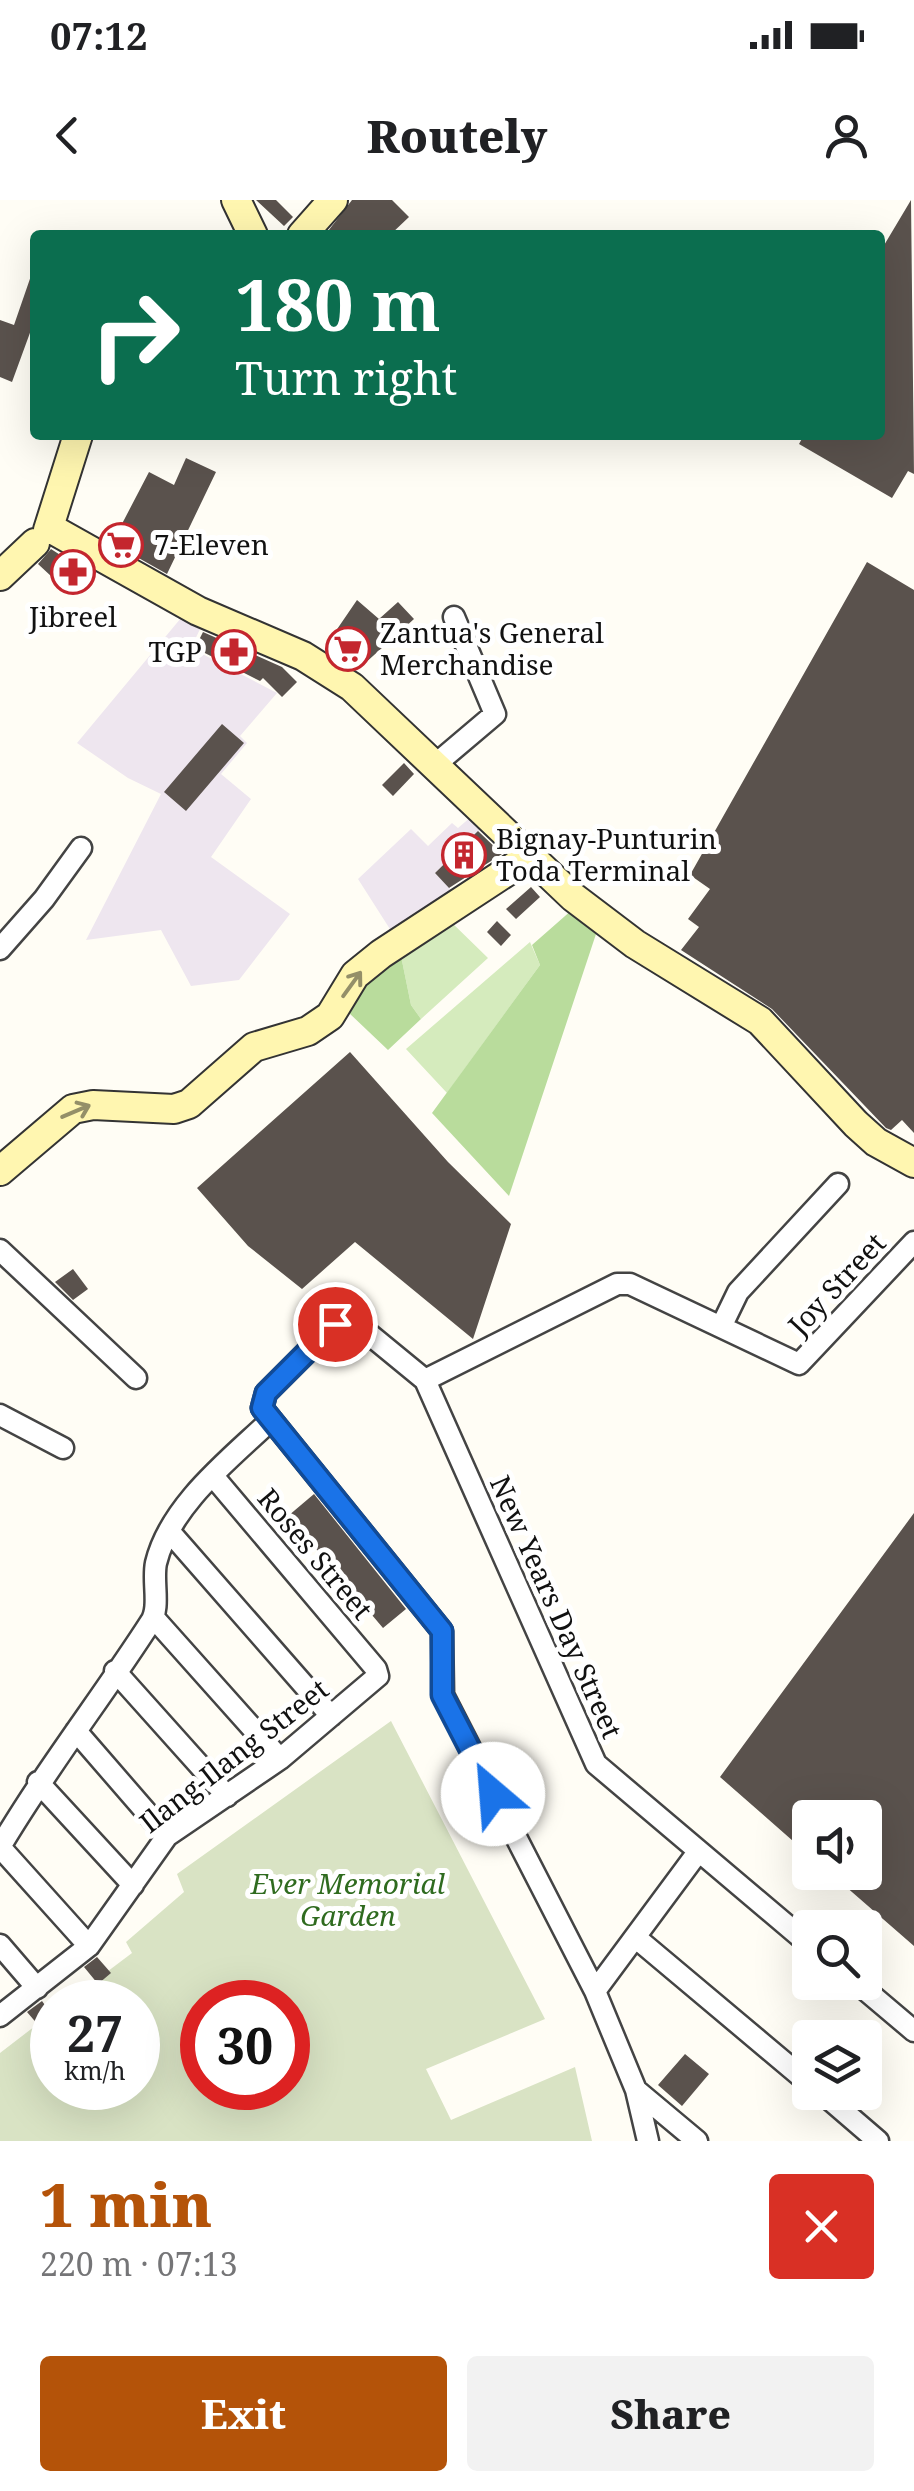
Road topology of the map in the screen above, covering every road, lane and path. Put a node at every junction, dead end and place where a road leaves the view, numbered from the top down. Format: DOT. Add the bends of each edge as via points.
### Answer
graph roads {
  1 [pos="236,200"];
  2 [pos="333,200"];
  3 [pos="251,230"];
  4 [pos="306,230"];
  5 [pos="76,440"];
  6 [pos="45,534"];
  7 [pos="0,576"];
  8 [pos="454,617"];
  9 [pos="436,764"];
  10 [pos="81,848"];
  11 [pos="529,857"];
  12 [pos="0,949"];
  13 [pos="914,1163"];
  14 [pos="0,1171"];
  15 [pos="838,1184"];
  16 [pos="914,1242"];
  17 [pos="0,1250"];
  18 [pos="722,1325"];
  19 [pos="136,1378"];
  20 [pos="426,1380"];
  21 [pos="0,1415"];
  22 [pos="270,1420"];
  23 [pos="63,1448"];
  24 [pos="213,1476"];
  25 [pos="169,1531"];
  26 [pos="154,1618"];
  27 [pos="376,1668"];
  28 [pos="115,1671"];
  29 [pos="331,1716"];
  30 [pos="76,1731"];
  31 [pos="280,1758"];
  32 [pos="38,1782"];
  33 [pos="227,1796"];
  34 [pos="167,1836"];
  35 [pos="0,1847"];
  36 [pos="698,1852"];
  37 [pos="133,1884"];
  38 [pos="792,1930"];
  39 [pos="635,1937"];
  40 [pos="0,1945"];
  41 [pos="89,1946"];
  42 [pos="30,1980"];
  43 [pos="47,1980"];
  44 [pos="595,1992"];
  45 [pos="30,1993"];
  46 [pos="877,2000"];
  47 [pos="0,2016"];
  48 [pos="914,2031"];
  49 [pos="792,2069"];
  50 [pos="636,2090"];
  51 [pos="842,2110"];
  52 [pos="648,2141"];
  53 [pos="697,2141"];
  54 [pos="878,2141"];
  1 -- 3 [label="main road"];
  2 -- 4 [label="main road"];
  5 -- 6 [label="main road"];
  6 -- 7 [label="main road"];
  6 -- 9 [label="main road" via="326,668"];
  8 -- 9 [label="street" via="495,714"];
  9 -- 11 [label="main road"];
  10 -- 12 [label="street"];
  11 -- 13 [label="main road" via="606,924 760,1021 856,1124"];
  14 -- 11 [label="main road, one-way" via="72,1109 190,1104 254,1047 308,1032 330,1016 355,975 380,954"];
  15 -- 18 [label="street" via="738,1292"];
  16 -- 18 [label="street, Joy Street" via="799,1364"];
  17 -- 19 [label="street"];
  18 -- 20 [label="street" via="617,1284"];
  20 -- 22 [label="street" via="346,1320 266,1393 262,1408"];
  20 -- 36 [label="street, New Years Day Street" via="589,1753"];
  21 -- 23 [label="street"];
  22 -- 24 [label="street"];
  22 -- 44 [label="street" via="442,1631 442,1695"];
  24 -- 25 [label="street"];
  24 -- 27 [label="street, Roses Street"];
  25 -- 26 [label="street" via="156,1563"];
  25 -- 29 [label="street"];
  26 -- 28 [label="street"];
  26 -- 31 [label="street"];
  27 -- 29 [label="street, Ilang-Ilang Street" via="374,1683"];
  28 -- 30 [label="street"];
  28 -- 33 [label="street"];
  29 -- 31 [label="street, Ilang-Ilang Street"];
  30 -- 32 [label="street"];
  30 -- 34 [label="street"];
  31 -- 33 [label="street, Ilang-Ilang Street"];
  32 -- 35 [label="street"];
  32 -- 37 [label="street"];
  33 -- 34 [label="street, Ilang-Ilang Street"];
  34 -- 37 [label="street, Ilang-Ilang Street"];
  35 -- 41 [label="street"];
  36 -- 38 [label="street, New Years Day Street"];
  36 -- 39 [label="street"];
  37 -- 41 [label="street, Ilang-Ilang Street"];
  39 -- 44 [label="street"];
  39 -- 49 [label="street"];
  40 -- 42 [label="street"];
  41 -- 43 [label="street, Ilang-Ilang Street"];
  44 -- 50 [label="street"];
  45 -- 47 [label="street, Ilang-Ilang Street"];
  46 -- 48 [label="street"];
  50 -- 52 [label="street"];
  50 -- 53 [label="street"];
  51 -- 54 [label="street"];
}
